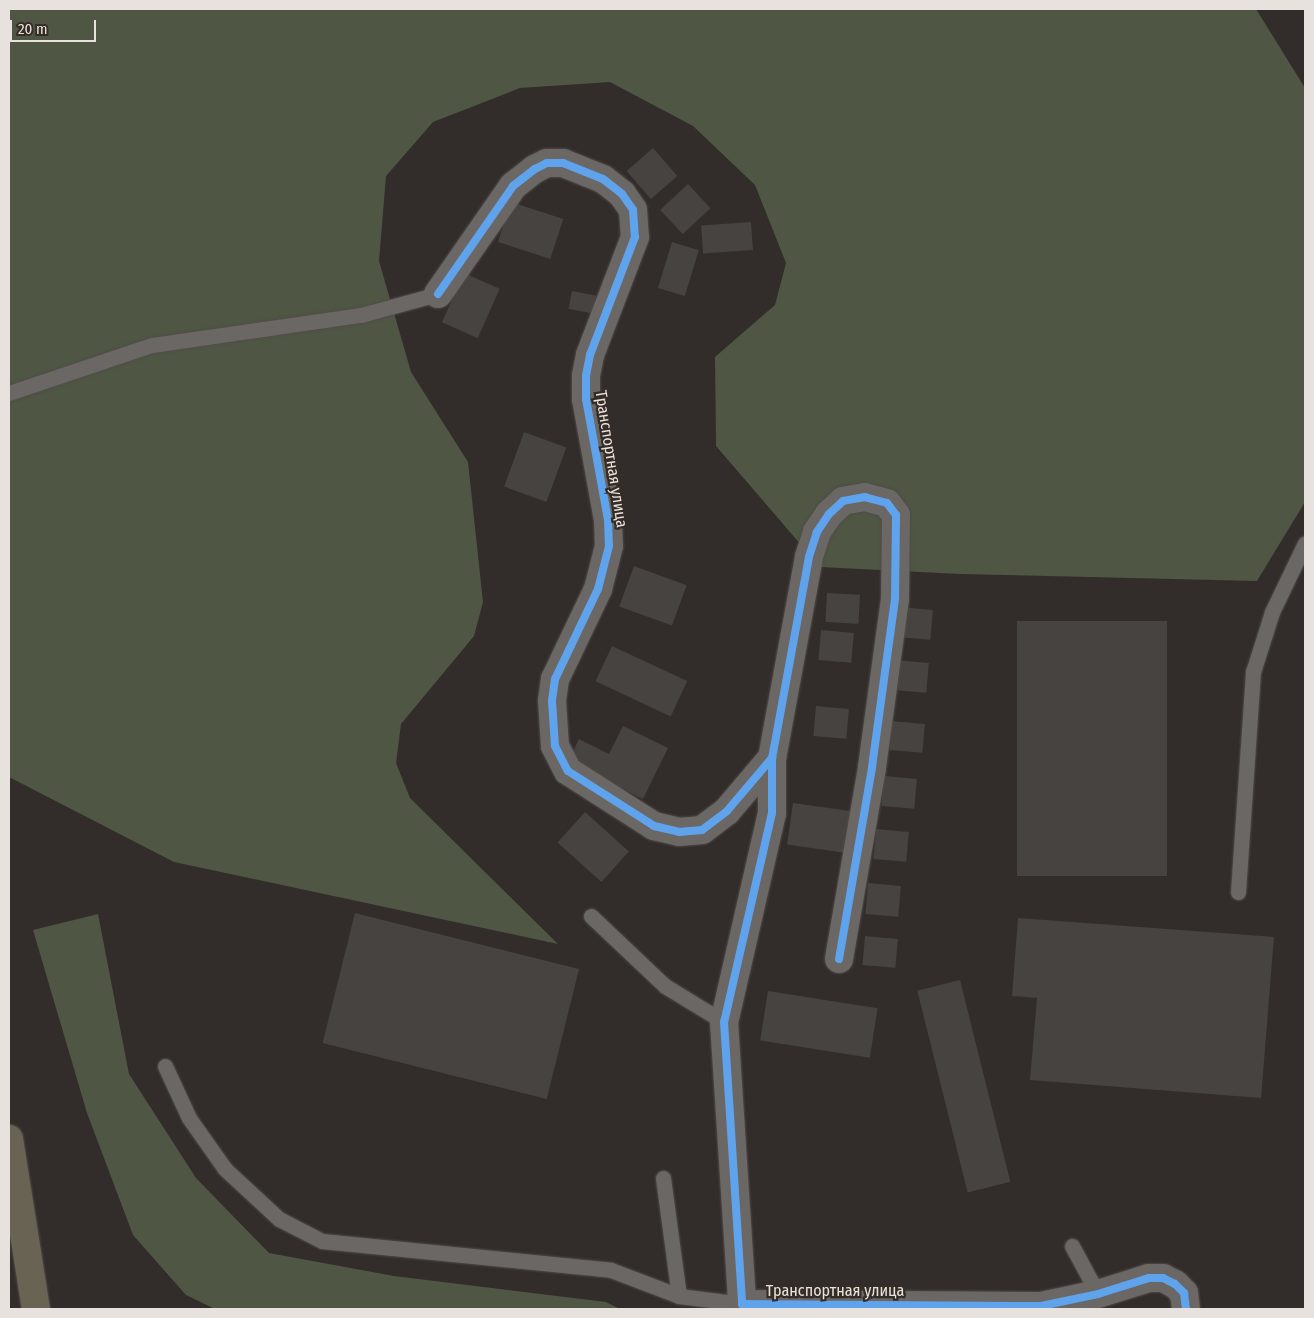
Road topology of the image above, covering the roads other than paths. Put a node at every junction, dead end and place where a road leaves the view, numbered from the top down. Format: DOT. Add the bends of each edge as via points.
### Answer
graph roads {
  1 [pos="438,294"];
  2 [pos="9,393"];
  3 [pos="1305,542"];
  4 [pos="772,758"];
  5 [pos="1238,892"];
  6 [pos="591,916"];
  7 [pos="839,959"];
  8 [pos="724,1022"];
  9 [pos="165,1066"];
  10 [pos="9,1139"];
  11 [pos="663,1178"];
  12 [pos="1072,1246"];
  13 [pos="1098,1294"];
  14 [pos="679,1296"];
  15 [pos="742,1307"];
  16 [pos="36,1309"];
  17 [pos="1186,1309"];
  1 -- 2 [label="lane" via="361,315 152,345"];
  1 -- 4 [label="street, Транспортная улица" via="513,186 541,166 563,163 603,179 622,194 633,210 635,237 590,355 586,376 586,398 608,520 609,546 598,589 555,680 552,701 555,746 568,771 654,826 679,832 702,830 727,811"];
  3 -- 5 [label="lane" via="1272,612 1253,672"];
  4 -- 7 [label="street, Транспортная улица" via="809,557 818,532 843,501 865,498 887,503 896,515 898,529 895,599 872,767"];
  4 -- 8 [label="street, Транспортная улица" via="772,813"];
  6 -- 8 [label="lane" via="665,986"];
  8 -- 15 [label="street, Транспортная улица"];
  9 -- 14 [label="lane" via="189,1118 224,1169 279,1219 322,1241 611,1270"];
  10 -- 16 [label="highway"];
  11 -- 14 [label="lane"];
  12 -- 13 [label="lane"];
  13 -- 15 [label="street, Транспортная улица" via="1041,1306"];
  13 -- 17 [label="street, Транспортная улица" via="1149,1278 1163,1278 1184,1293"];
  14 -- 15 [label="lane"];
}
